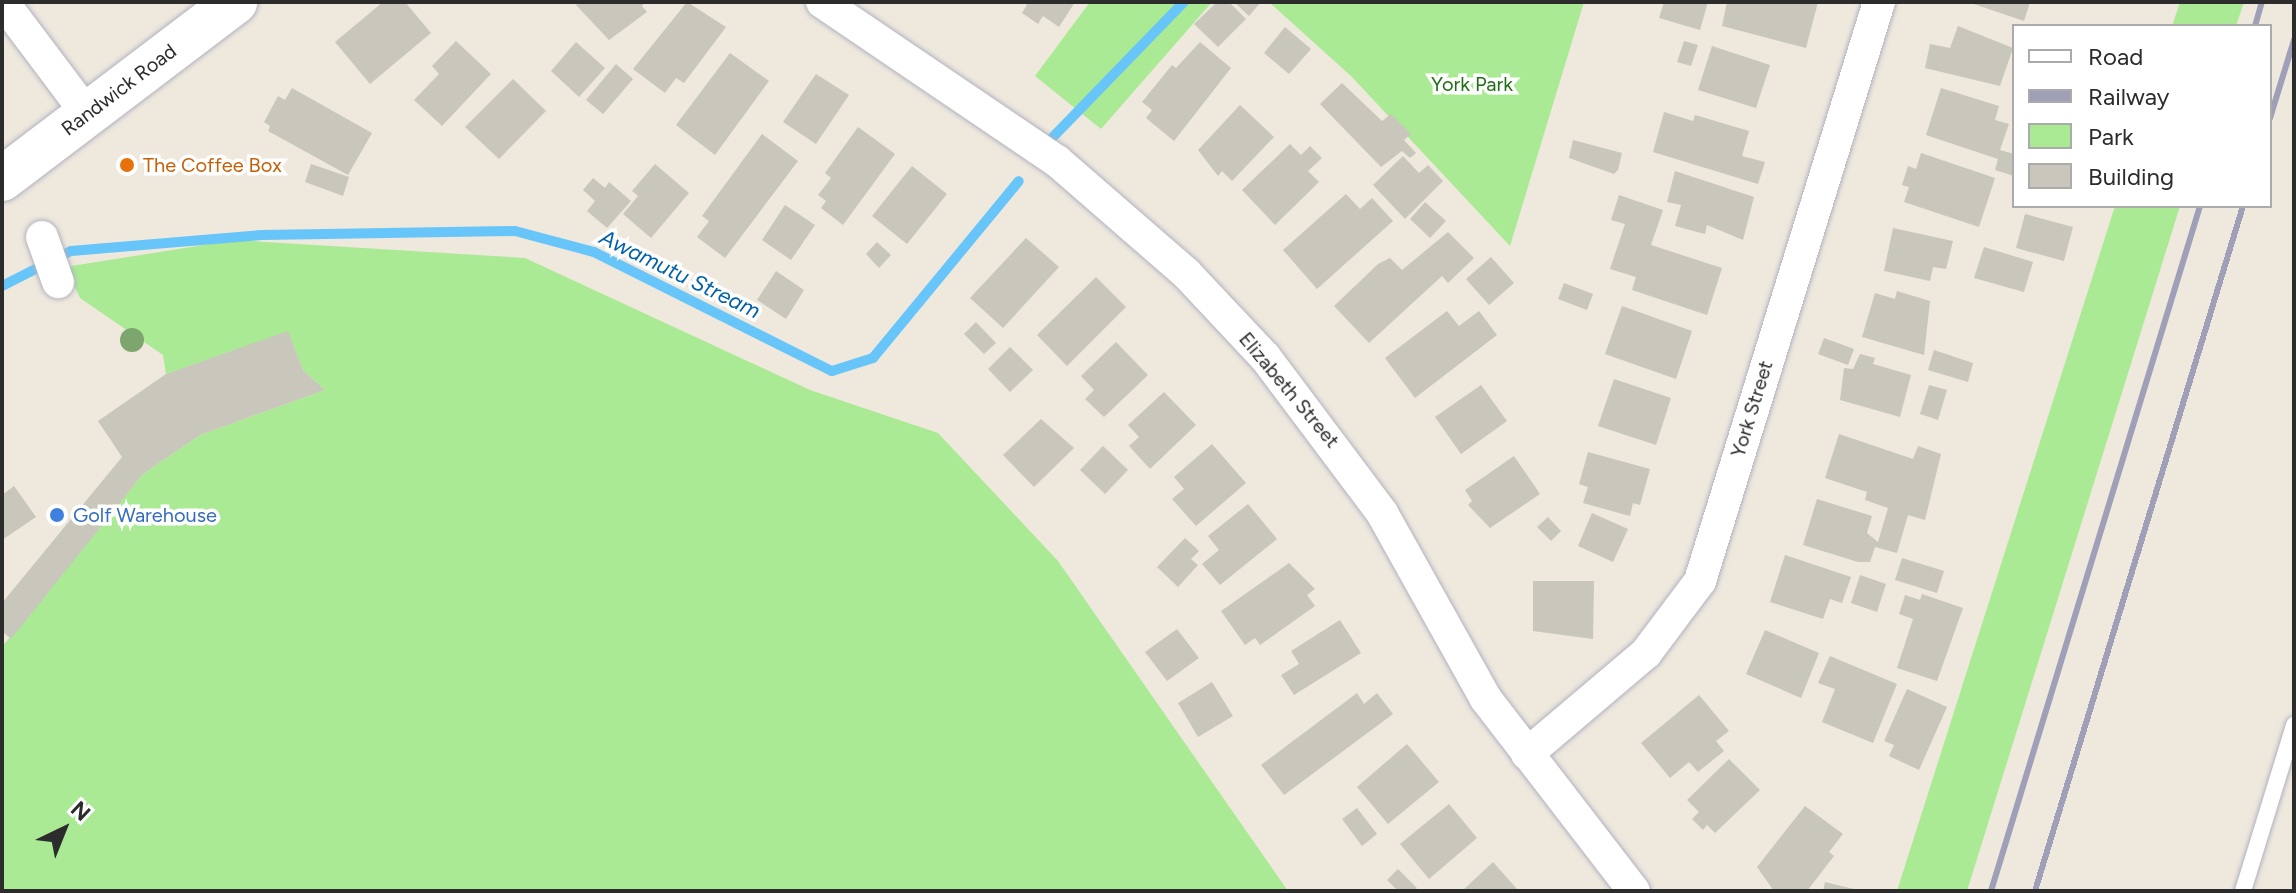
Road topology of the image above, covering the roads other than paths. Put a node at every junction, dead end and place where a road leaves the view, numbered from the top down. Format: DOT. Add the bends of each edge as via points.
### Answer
graph roads {
  1 [pos="3,2"];
  2 [pos="235,2"];
  3 [pos="822,2"];
  4 [pos="1879,2"];
  5 [pos="87,114"];
  6 [pos="2,179"];
  7 [pos="42,237"];
  8 [pos="58,282"];
  9 [pos="2294,725"];
  10 [pos="1527,754"];
  11 [pos="1634,891"];
  12 [pos="2243,891"];
  1 -- 5 [label="street"];
  2 -- 5 [label="main road, Randwick Road"];
  3 -- 10 [label="street, Elizabeth Street" via="1057,161 1186,273 1265,357 1382,513 1456,650"];
  4 -- 10 [label="street, York Street" via="1700,581 1646,653"];
  5 -- 6 [label="main road, Randwick Road"];
  7 -- 8 [label="street"];
  9 -- 12 [label="lane"];
  10 -- 11 [label="street, Elizabeth Street"];
}
